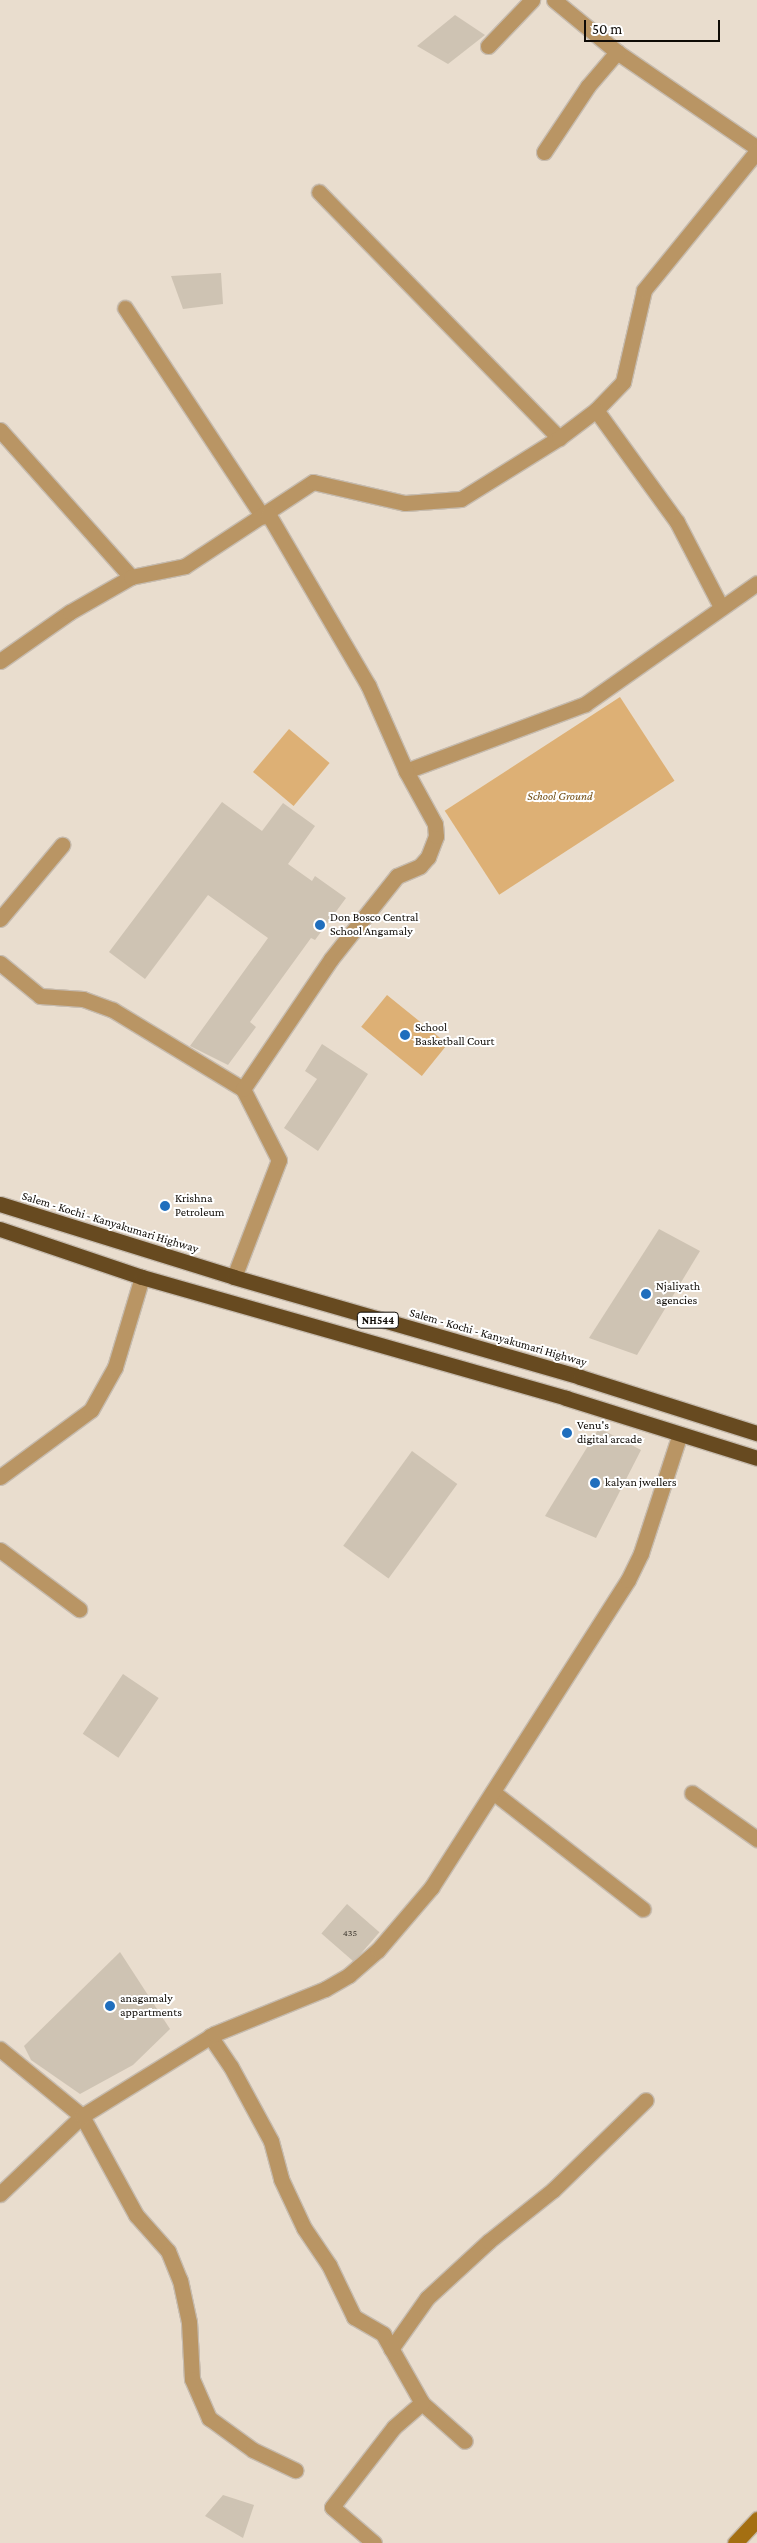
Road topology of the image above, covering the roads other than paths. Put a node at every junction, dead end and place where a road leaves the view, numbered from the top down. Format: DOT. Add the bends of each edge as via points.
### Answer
graph roads {
  1 [pos="532,0"];
  2 [pos="554,0"];
  3 [pos="488,46"];
  4 [pos="617,52"];
  5 [pos="757,150"];
  6 [pos="544,152"];
  7 [pos="319,192"];
  8 [pos="125,308"];
  9 [pos="596,410"];
  10 [pos="0,430"];
  11 [pos="559,438"];
  12 [pos="265,515"];
  13 [pos="131,577"];
  14 [pos="757,583"];
  15 [pos="721,607"];
  16 [pos="0,661"];
  17 [pos="406,771"];
  18 [pos="62,845"];
  19 [pos="0,920"];
  20 [pos="0,963"];
  21 [pos="243,1089"];
  22 [pos="0,1204"];
  23 [pos="0,1229"];
  24 [pos="142,1277"];
  25 [pos="234,1277"];
  26 [pos="757,1433"];
  27 [pos="680,1434"];
  28 [pos="757,1458"];
  29 [pos="0,1477"];
  30 [pos="0,1550"];
  31 [pos="79,1609"];
  32 [pos="493,1792"];
  33 [pos="692,1792"];
  34 [pos="757,1839"];
  35 [pos="643,1909"];
  36 [pos="210,2036"];
  37 [pos="0,2049"];
  38 [pos="646,2100"];
  39 [pos="82,2116"];
  40 [pos="0,2194"];
  41 [pos="391,2349"];
  42 [pos="422,2403"];
  43 [pos="465,2441"];
  44 [pos="295,2470"];
  45 [pos="757,2519"];
  46 [pos="374,2543"];
  47 [pos="735,2543"];
  1 -- 3 [label="street"];
  2 -- 4 [label="street"];
  4 -- 5 [label="street"];
  4 -- 6 [label="street" via="588,86"];
  5 -- 9 [label="street" via="644,290 623,382"];
  7 -- 11 [label="street"];
  8 -- 12 [label="street"];
  9 -- 11 [label="street"];
  9 -- 15 [label="street" via="677,522"];
  10 -- 13 [label="street"];
  11 -- 12 [label="street" via="461,499 404,503 313,482"];
  12 -- 13 [label="street" via="185,566"];
  12 -- 17 [label="street" via="368,685"];
  13 -- 16 [label="street" via="70,612"];
  14 -- 15 [label="street"];
  15 -- 17 [label="street" via="585,704"];
  17 -- 21 [label="street" via="435,824 431,852 420,866 397,876 337,952"];
  18 -- 19 [label="street"];
  20 -- 21 [label="street" via="40,996 82,999 113,1010"];
  21 -- 25 [label="street" via="279,1160"];
  22 -- 25 [label="highway, Salem - Kochi - Kanyakumari Highway / NH544"];
  23 -- 24 [label="highway, NH544"];
  24 -- 27 [label="highway, NH544"];
  24 -- 29 [label="street" via="116,1367 91,1410"];
  25 -- 26 [label="highway, Salem - Kochi - Kanyakumari Highway / NH544" via="580,1377"];
  27 -- 28 [label="highway, NH544"];
  27 -- 32 [label="street" via="635,1567"];
  30 -- 31 [label="street"];
  32 -- 35 [label="street"];
  32 -- 36 [label="street" via="431,1888 378,1950 349,1975 325,1989"];
  33 -- 34 [label="street"];
  36 -- 39 [label="street"];
  36 -- 41 [label="street" via="231,2067 271,2141 281,2179 304,2228 329,2265 354,2317 383,2334"];
  37 -- 39 [label="street"];
  38 -- 41 [label="street" via="552,2190 489,2241 428,2298"];
  39 -- 40 [label="street"];
  39 -- 44 [label="street" via="136,2215 168,2251 180,2280 189,2322 192,2378 209,2418 254,2450"];
  41 -- 42 [label="street"];
  42 -- 43 [label="street"];
  42 -- 46 [label="street" via="394,2427 332,2507"];
  45 -- 47 [label="main road"];
}
